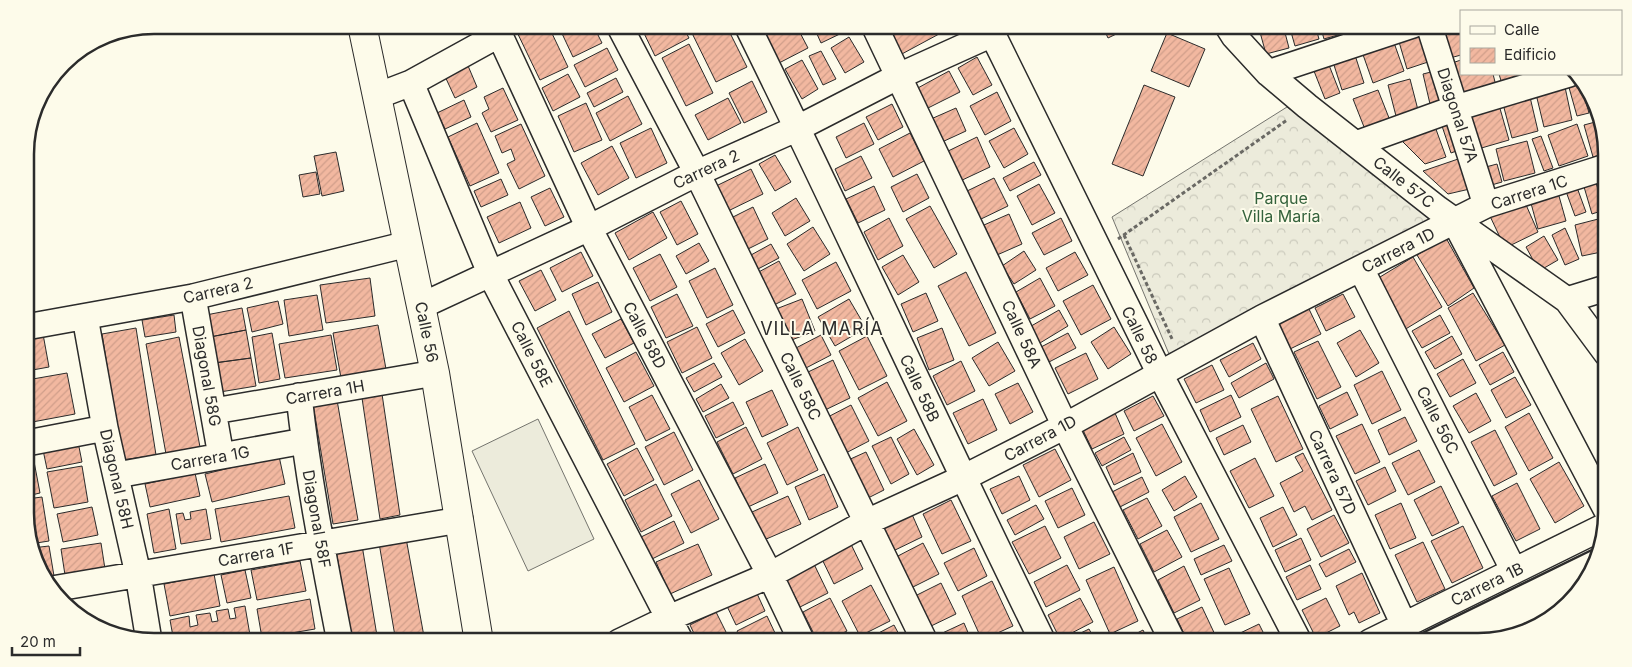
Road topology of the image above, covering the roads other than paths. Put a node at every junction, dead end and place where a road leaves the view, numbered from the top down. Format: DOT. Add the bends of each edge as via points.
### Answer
graph roads {
  1 [pos="364,34"];
  2 [pos="489,34"];
  3 [pos="499,34"];
  4 [pos="623,34"];
  5 [pos="751,34"];
  6 [pos="878,34"];
  7 [pos="980,34"];
  8 [pos="992,34"];
  9 [pos="1233,34"];
  10 [pos="1386,34"];
  11 [pos="1432,34"];
  12 [pos="1268,73"];
  13 [pos="1566,75"];
  14 [pos="899,76"];
  15 [pos="411,83"];
  16 [pos="377,96"];
  17 [pos="1456,108"];
  18 [pos="798,128"];
  19 [pos="1356,144"];
  20 [pos="1598,170"];
  21 [pos="697,172"];
  22 [pos="1486,205"];
  23 [pos="1455,221"];
  24 [pos="589,228"];
  25 [pos="408,244"];
  26 [pos="1361,268"];
  27 [pos="491,275"];
  28 [pos="1598,290"];
  29 [pos="193,297"];
  30 [pos="1567,300"];
  31 [pos="421,306"];
  32 [pos="86,316"];
  33 [pos="1262,318"];
  34 [pos="34,325"];
  35 [pos="1598,343"];
  36 [pos="435,373"];
  37 [pos="1160,374"];
  38 [pos="299,396"];
  39 [pos="214,412"];
  40 [pos="1065,426"];
  41 [pos="105,428"];
  42 [pos="304,441"];
  43 [pos="34,442"];
  44 [pos="221,456"];
  45 [pos="117,475"];
  46 [pos="963,478"];
  47 [pos="1598,494"];
  48 [pos="460,520"];
  49 [pos="867,522"];
  50 [pos="1597,530"];
  51 [pos="320,543"];
  52 [pos="1514,571"];
  53 [pos="138,574"];
  54 [pos="770,575"];
  55 [pos="60,588"];
  56 [pos="669,618"];
  57 [pos="1404,625"];
  58 [pos="148,633"];
  59 [pos="338,633"];
  60 [pos="478,633"];
  61 [pos="638,633"];
  62 [pos="676,633"];
  63 [pos="798,633"];
  64 [pos="921,633"];
  65 [pos="1039,633"];
  66 [pos="1168,633"];
  67 [pos="1294,633"];
  68 [pos="1388,633"];
  1 -- 16 [label="main road, Calle 56"];
  2 -- 15 [label="street"];
  3 -- 24 [label="street, Calle 58D"];
  4 -- 21 [label="street, Calle 58C"];
  5 -- 18 [label="street, Calle 58B"];
  6 -- 14 [label="street, Calle 58A"];
  7 -- 14 [label="street, Carrera 2"];
  8 -- 37 [label="street, Calle 58"];
  9 -- 12 [label="street, Calle 57C"];
  10 -- 12 [label="street"];
  11 -- 17 [label="street, Diagonal 57A"];
  12 -- 19 [label="street, Calle 57C"];
  13 -- 17 [label="street"];
  14 -- 18 [label="street, Carrera 2"];
  14 -- 40 [label="street, Calle 58A"];
  15 -- 16 [label="street"];
  15 -- 27 [label="street, Calle 58E"];
  16 -- 25 [label="main road, Calle 56"];
  17 -- 19 [label="street"];
  17 -- 22 [label="street, Diagonal 57A"];
  18 -- 21 [label="street, Carrera 2"];
  18 -- 46 [label="street, Calle 58B"];
  19 -- 23 [label="street, Calle 57C"];
  20 -- 22 [label="street, Carrera 1C"];
  21 -- 24 [label="street, Carrera 2"];
  21 -- 49 [label="street, Calle 58C"];
  22 -- 23 [label="street, Carrera 1C"];
  23 -- 26 [label="street, Carrera 1D"];
  23 -- 30 [label="street, Calle 57C"];
  23 -- 47 [label="street"];
  24 -- 27 [label="street, Carrera 2"];
  24 -- 54 [label="street, Calle 58D"];
  25 -- 29 [label="street, Carrera 2"];
  25 -- 31 [label="main road, Calle 56"];
  26 -- 33 [label="street, Carrera 1D"];
  26 -- 52 [label="street, Calle 56C"];
  27 -- 31 [label="street, Carrera 2"];
  27 -- 56 [label="street, Calle 58E"];
  28 -- 30 [label="street"];
  29 -- 32 [label="street, Carrera 2"];
  29 -- 39 [label="street, Diagonal 58G"];
  30 -- 35 [label="street, Calle 57C"];
  31 -- 36 [label="main road, Calle 56"];
  32 -- 34 [label="street, Carrera 2"];
  32 -- 41 [label="street, Diagonal 58H"];
  33 -- 37 [label="street, Carrera 1D"];
  33 -- 57 [label="street, Carrera 57D"];
  36 -- 38 [label="street, Carrera 1H"];
  36 -- 48 [label="main road, Calle 56"];
  37 -- 40 [label="street, Carrera 1D"];
  37 -- 67 [label="street, Calle 58"];
  38 -- 39 [label="street, Carrera 1H"];
  38 -- 42 [label="street, Diagonal 58F"];
  39 -- 44 [label="street, Diagonal 58G"];
  40 -- 46 [label="street, Carrera 1D"];
  40 -- 66 [label="street, Calle 58A"];
  41 -- 43 [label="street"];
  41 -- 45 [label="street, Diagonal 58H"];
  42 -- 44 [label="street, Carrera 1G"];
  42 -- 51 [label="street, Diagonal 58F"];
  44 -- 45 [label="street, Carrera 1G"];
  45 -- 53 [label="street, Diagonal 58H"];
  46 -- 49 [label="street, Carrera 1D"];
  46 -- 65 [label="street, Calle 58B"];
  48 -- 51 [label="street, Carrera 1F"];
  48 -- 60 [label="main road, Calle 56"];
  49 -- 54 [label="street, Carrera 1D"];
  49 -- 64 [label="street, Calle 58C"];
  50 -- 52 [label="street, Carrera 1B"];
  51 -- 53 [label="street, Carrera 1F"];
  51 -- 59 [label="street, Diagonal 58F"];
  52 -- 57 [label="street, Carrera 1B"];
  53 -- 55 [label="street, Carrera 1F"];
  53 -- 58 [label="street, Diagonal 58H"];
  54 -- 56 [label="street, Carrera 1D"];
  54 -- 63 [label="street, Calle 58D"];
  56 -- 61 [label="street, Carrera 1D"];
  56 -- 62 [label="street"];
  57 -- 68 [label="street, Carrera 1B"];
}
